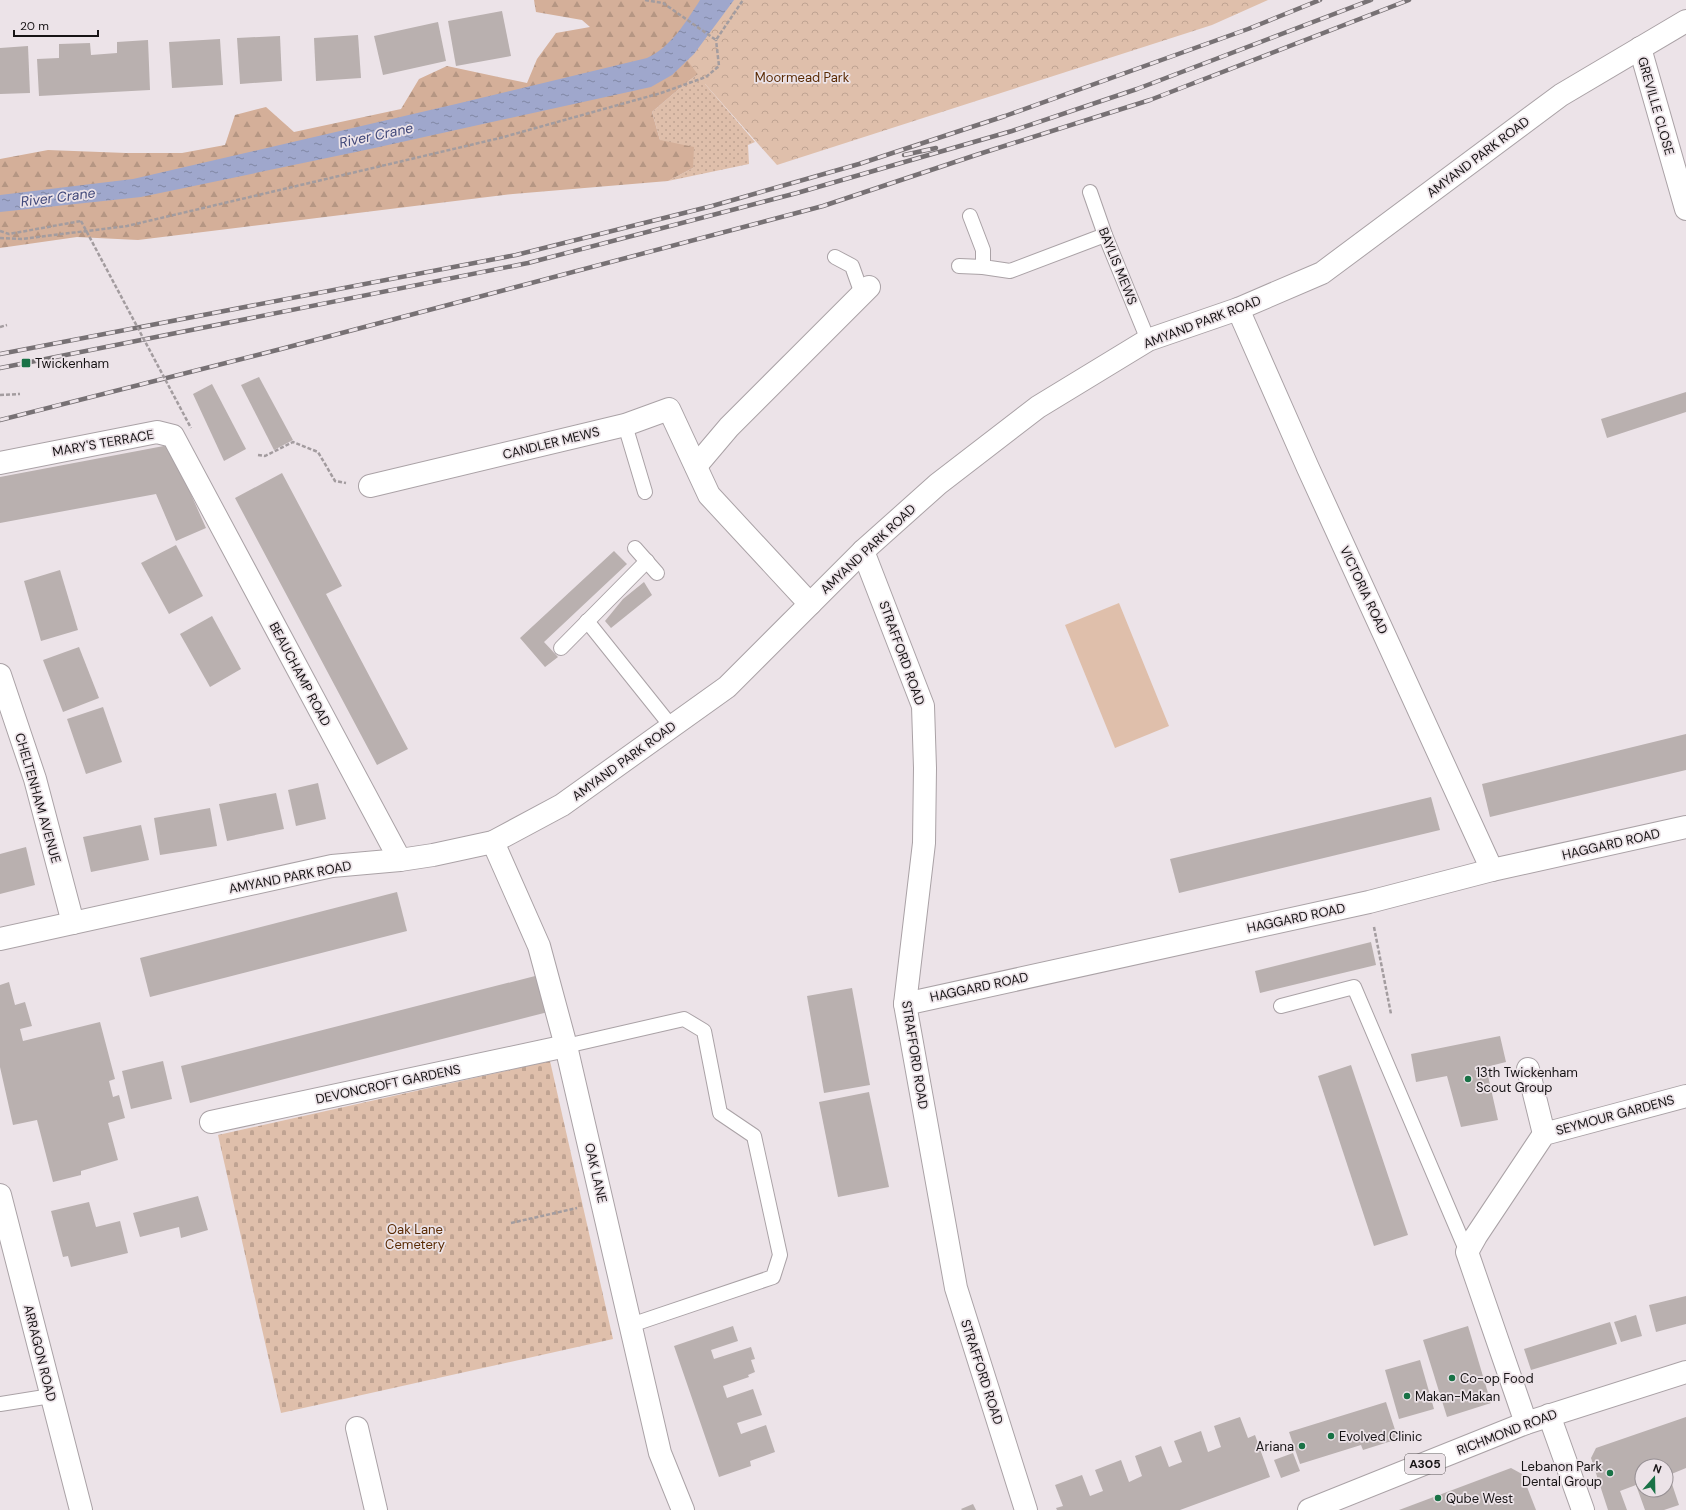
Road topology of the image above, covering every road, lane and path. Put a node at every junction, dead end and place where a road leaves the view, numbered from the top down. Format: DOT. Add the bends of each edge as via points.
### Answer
graph roads {
  1 [pos="645,0"];
  2 [pos="743,0"];
  3 [pos="1686,20"];
  4 [pos="716,40"];
  5 [pos="1640,48"];
  6 [pos="1090,192"];
  7 [pos="1686,209"];
  8 [pos="970,216"];
  9 [pos="0,231"];
  10 [pos="9,234"];
  11 [pos="1105,235"];
  12 [pos="0,238"];
  13 [pos="9,238"];
  14 [pos="835,257"];
  15 [pos="959,266"];
  16 [pos="983,267"];
  17 [pos="866,290"];
  18 [pos="1238,309"];
  19 [pos="7,325"];
  20 [pos="0,327"];
  21 [pos="1148,340"];
  22 [pos="20,394"];
  23 [pos="0,395"];
  24 [pos="625,425"];
  25 [pos="191,428"];
  26 [pos="258,455"];
  27 [pos="0,463"];
  28 [pos="696,466"];
  29 [pos="370,486"];
  30 [pos="200,487"];
  31 [pos="645,492"];
  32 [pos="635,548"];
  33 [pos="863,551"];
  34 [pos="647,561"];
  35 [pos="657,573"];
  36 [pos="810,604"];
  37 [pos="587,621"];
  38 [pos="561,648"];
  39 [pos="0,675"];
  40 [pos="671,726"];
  41 [pos="1686,827"];
  42 [pos="493,842"];
  43 [pos="400,860"];
  44 [pos="1492,870"];
  45 [pos="72,923"];
  46 [pos="0,939"];
  47 [pos="905,1004"];
  48 [pos="1281,1006"];
  49 [pos="566,1046"];
  50 [pos="1528,1069"];
  51 [pos="1686,1096"];
  52 [pos="210,1122"];
  53 [pos="1544,1134"];
  54 [pos="0,1195"];
  55 [pos="602,1202"];
  56 [pos="511,1223"];
  57 [pos="1467,1252"];
  58 [pos="630,1325"];
  59 [pos="1686,1372"];
  60 [pos="51,1396"];
  61 [pos="0,1404"];
  62 [pos="1549,1416"];
  63 [pos="1526,1423"];
  64 [pos="357,1428"];
  65 [pos="81,1510"];
  66 [pos="376,1510"];
  67 [pos="683,1510"];
  68 [pos="1026,1510"];
  69 [pos="1309,1510"];
  70 [pos="1583,1510"];
  1 -- 4 [label="path" via="663,3"];
  2 -- 4 [label="path"];
  3 -- 5 [label="street, AMYAND PARK ROAD"];
  4 -- 13 [label="path" via="719,66 706,77 654,95 500,138 127,226 22,239"];
  5 -- 7 [label="street, GREVILLE CLOSE"];
  5 -- 18 [label="street, AMYAND PARK ROAD" via="1561,95 1322,272"];
  6 -- 11 [label="lane, BAYLIS MEWS"];
  8 -- 16 [label="lane" via="983,250"];
  9 -- 10 [label="path"];
  10 -- 13 [label="path"];
  10 -- 25 [label="path, bridge" via="81,221"];
  11 -- 16 [label="lane" via="1010,271"];
  11 -- 21 [label="lane, BAYLIS MEWS"];
  12 -- 13 [label="path"];
  14 -- 17 [label="lane" via="852,266"];
  15 -- 16 [label="lane"];
  17 -- 28 [label="street" via="729,427"];
  18 -- 21 [label="street, AMYAND PARK ROAD"];
  18 -- 44 [label="street, VICTORIA ROAD"];
  19 -- 20 [label="path"];
  21 -- 33 [label="street, AMYAND PARK ROAD" via="1038,407 938,484"];
  22 -- 23 [label="path"];
  24 -- 28 [label="street, CANDLER MEWS" via="669,409"];
  24 -- 29 [label="street, CANDLER MEWS"];
  24 -- 31 [label="lane"];
  26 -- 29 [label="path" via="265,456 293,442 318,452 335,481"];
  27 -- 30 [label="street, MARY'S TERRACE" via="157,432 173,436"];
  28 -- 36 [label="street, CANDLER MEWS" via="709,495"];
  30 -- 43 [label="street, BEAUCHAMP ROAD"];
  32 -- 34 [label="lane"];
  33 -- 36 [label="street, AMYAND PARK ROAD"];
  33 -- 47 [label="street, STRAFFORD ROAD" via="923,706 924,843"];
  34 -- 35 [label="lane"];
  34 -- 37 [label="lane"];
  36 -- 40 [label="street, AMYAND PARK ROAD" via="727,687"];
  37 -- 38 [label="lane"];
  37 -- 40 [label="lane"];
  39 -- 45 [label="street, CHELTENHAM AVENUE" via="35,779"];
  40 -- 42 [label="street, AMYAND PARK ROAD" via="562,805"];
  41 -- 44 [label="street, HAGGARD ROAD"];
  42 -- 43 [label="street, AMYAND PARK ROAD"];
  42 -- 49 [label="street, OAK LANE" via="540,946"];
  43 -- 45 [label="street, AMYAND PARK ROAD" via="332,866"];
  44 -- 47 [label="street, HAGGARD ROAD" via="1369,902"];
  45 -- 46 [label="street, AMYAND PARK ROAD"];
  47 -- 68 [label="street, STRAFFORD ROAD" via="956,1288"];
  48 -- 57 [label="lane" via="1354,987"];
  49 -- 52 [label="street, DEVONCROFT GARDENS"];
  49 -- 55 [label="street, OAK LANE"];
  49 -- 58 [label="lane" via="684,1019 704,1031 720,1112 754,1136 780,1256 773,1277"];
  50 -- 53 [label="street, SEYMOUR GARDENS"];
  51 -- 53 [label="street, SEYMOUR GARDENS"];
  53 -- 57 [label="street, SEYMOUR GARDENS"];
  54 -- 60 [label="street, ARRAGON ROAD"];
  55 -- 56 [label="path"];
  55 -- 58 [label="street, OAK LANE"];
  57 -- 63 [label="street"];
  58 -- 67 [label="street, OAK LANE" via="660,1453"];
  59 -- 62 [label="street, RICHMOND ROAD / A305"];
  60 -- 61 [label="lane"];
  60 -- 65 [label="street, ARRAGON ROAD"];
  62 -- 63 [label="street, RICHMOND ROAD / A305"];
  62 -- 70 [label="street"];
  63 -- 69 [label="street, RICHMOND ROAD / A305"];
  64 -- 66 [label="street"];
}
